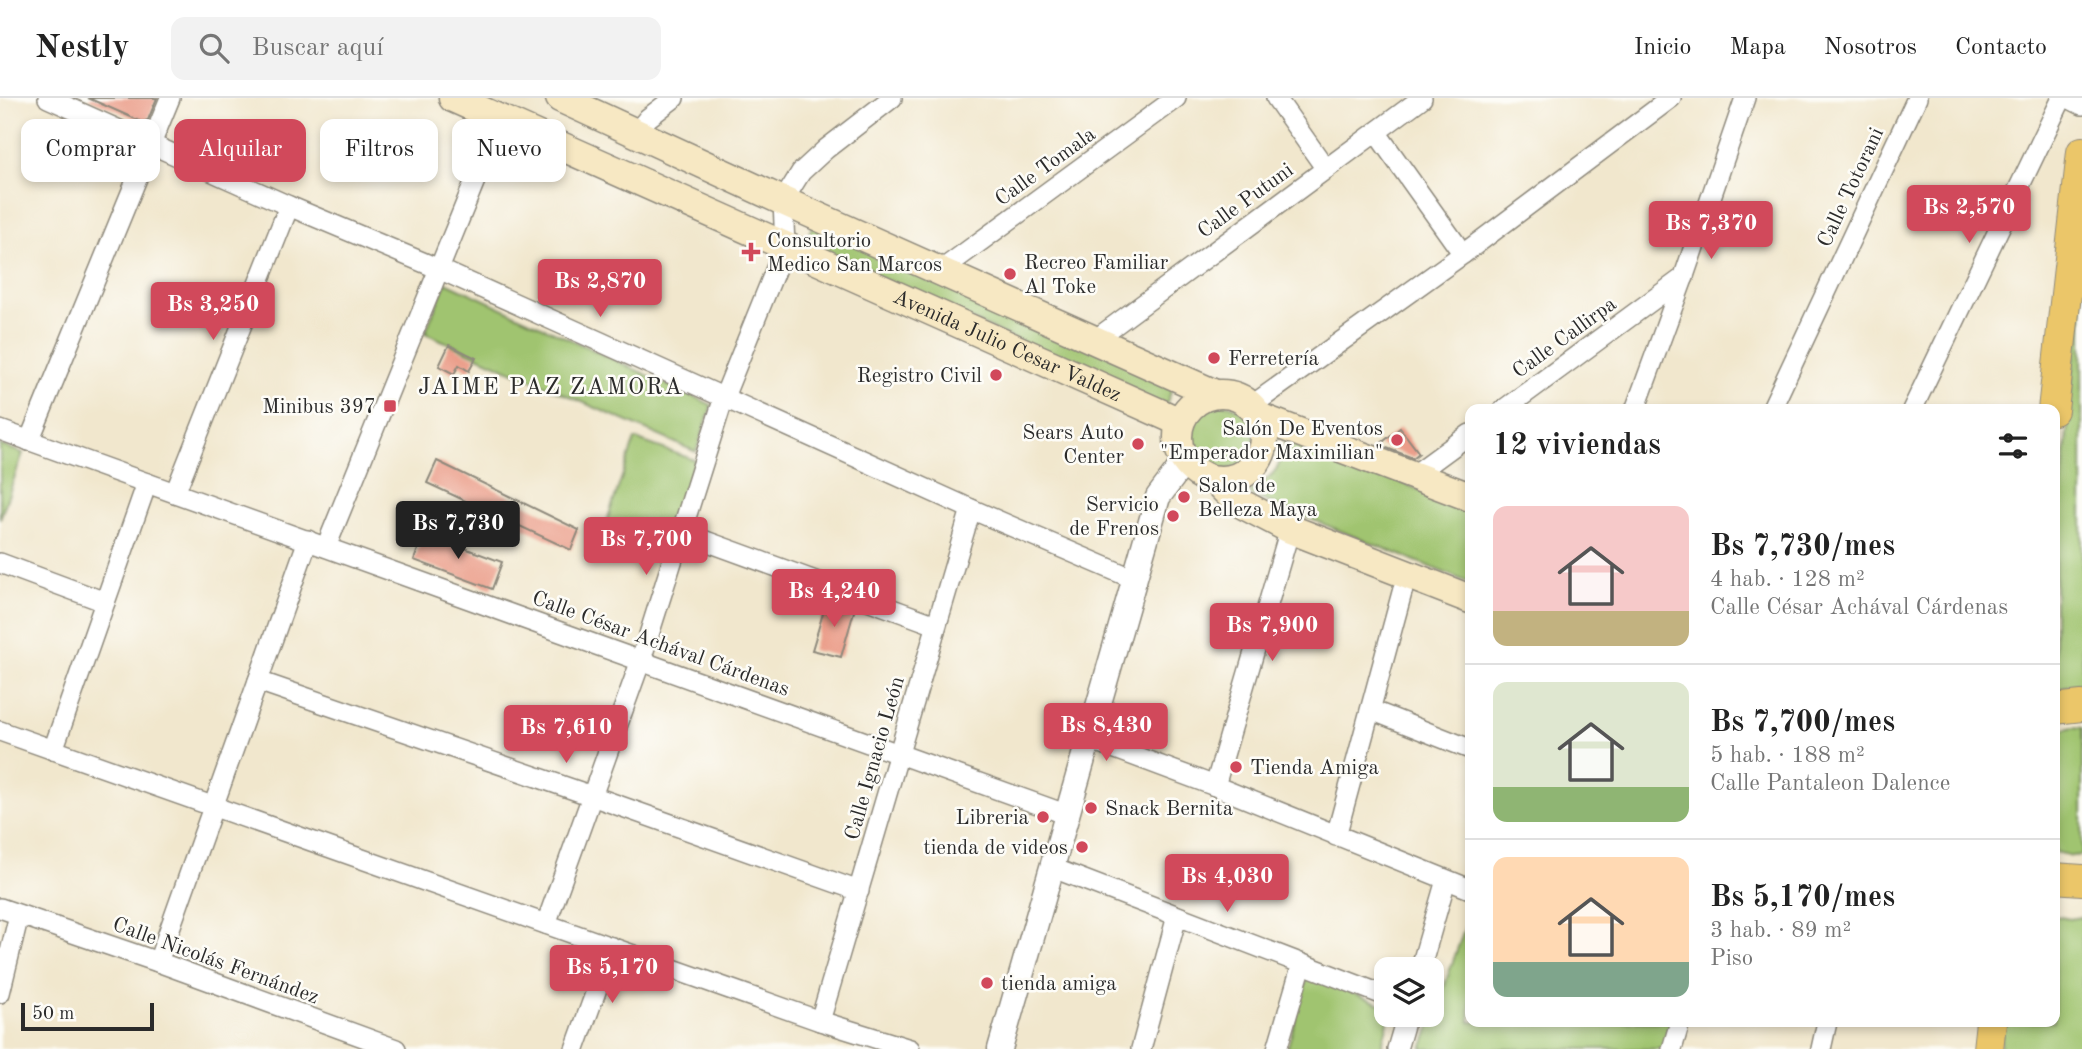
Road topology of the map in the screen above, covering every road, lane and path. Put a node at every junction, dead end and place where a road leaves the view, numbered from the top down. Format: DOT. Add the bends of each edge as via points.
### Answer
graph roads {
  1 [pos="48,98"];
  2 [pos="170,98"];
  3 [pos="453,98"];
  4 [pos="560,98"];
  5 [pos="674,98"];
  6 [pos="892,98"];
  7 [pos="1177,98"];
  8 [pos="1276,98"];
  9 [pos="1422,98"];
  10 [pos="1671,98"];
  11 [pos="1745,98"];
  12 [pos="1917,98"];
  13 [pos="2062,98"];
  14 [pos="2068,98"];
  15 [pos="2082,105"];
  16 [pos="96,119"];
  17 [pos="500,119"];
  18 [pos="160,122"];
  19 [pos="1376,132"];
  20 [pos="636,133"];
  21 [pos="160,147"];
  22 [pos="566,148"];
  23 [pos="2082,152"];
  24 [pos="1326,169"];
  25 [pos="135,182"];
  26 [pos="474,182"];
  27 [pos="783,201"];
  28 [pos="289,206"];
  29 [pos="785,246"];
  30 [pos="1463,254"];
  31 [pos="439,269"];
  32 [pos="940,271"];
  33 [pos="1684,276"];
  34 [pos="1096,339"];
  35 [pos="1215,394"];
  36 [pos="724,397"];
  37 [pos="1511,404"];
  38 [pos="1637,404"];
  39 [pos="1774,404"];
  40 [pos="1915,404"];
  41 [pos="2054,404"];
  42 [pos="1255,412"];
  43 [pos="1180,422"];
  44 [pos="0,430"];
  45 [pos="1465,438"];
  46 [pos="30,441"];
  47 [pos="1185,461"];
  48 [pos="1415,475"];
  49 [pos="1215,480"];
  50 [pos="147,483"];
  51 [pos="175,493"];
  52 [pos="1465,495"];
  53 [pos="971,509"];
  54 [pos="1290,529"];
  55 [pos="681,532"];
  56 [pos="308,540"];
  57 [pos="327,547"];
  58 [pos="0,563"];
  59 [pos="1407,574"];
  60 [pos="1134,579"];
  61 [pos="1465,597"];
  62 [pos="105,602"];
  63 [pos="936,625"];
  64 [pos="641,660"];
  65 [pos="258,681"];
  66 [pos="2082,706"];
  67 [pos="2060,708"];
  68 [pos="1371,710"];
  69 [pos="0,731"];
  70 [pos="1089,739"];
  71 [pos="1465,747"];
  72 [pos="53,750"];
  73 [pos="898,754"];
  74 [pos="1215,786"];
  75 [pos="592,796"];
  76 [pos="214,805"];
  77 [pos="1068,815"];
  78 [pos="1336,836"];
  79 [pos="1053,868"];
  80 [pos="2060,878"];
  81 [pos="1446,880"];
  82 [pos="2082,880"];
  83 [pos="1465,888"];
  84 [pos="859,891"];
  85 [pos="0,908"];
  86 [pos="19,915"];
  87 [pos="1177,916"];
  88 [pos="546,924"];
  89 [pos="612,947"];
  90 [pos="1424,957"];
  91 [pos="159,962"];
  92 [pos="1302,964"];
  93 [pos="1374,991"];
  94 [pos="0,993"];
  95 [pos="820,1021"];
  96 [pos="1403,1027"];
  97 [pos="1679,1027"];
  98 [pos="1826,1027"];
  99 [pos="1990,1027"];
  100 [pos="396,1049"];
  101 [pos="575,1049"];
  102 [pos="910,1049"];
  103 [pos="1000,1049"];
  104 [pos="1141,1049"];
  105 [pos="1277,1049"];
  106 [pos="1397,1049"];
  107 [pos="1672,1049"];
  108 [pos="1821,1049"];
  109 [pos="1988,1049"];
  1 -- 16 [label="street"];
  2 -- 18 [label="street"];
  3 -- 17 [label="main road, Avenida Julio Cesar Valdez"];
  4 -- 20 [label="main road, Avenida Julio Cesar Valdez"];
  5 -- 20 [label="street"];
  6 -- 27 [label="street" via="801,172"];
  7 -- 32 [label="street, Calle Tomala"];
  8 -- 24 [label="street"];
  9 -- 19 [label="street, Calle Putuni"];
  10 -- 30 [label="street"];
  11 -- 33 [label="street"];
  12 -- 39 [label="street, Calle Totorani"];
  13 -- 40 [label="street"];
  14 -- 15 [label="street"];
  19 -- 24 [label="street, Calle Putuni"];
  19 -- 30 [label="street"];
  20 -- 27 [label="main road, Avenida Julio Cesar Valdez"];
  21 -- 28 [label="street"];
  22 -- 29 [label="main road, Avenida Julio Cesar Valdez"];
  23 -- 41 [label="main road"];
  24 -- 34 [label="street, Calle Putuni"];
  25 -- 46 [label="street"];
  26 -- 31 [label="street"];
  27 -- 29 [label="street"];
  27 -- 32 [label="main road, Avenida Julio Cesar Valdez"];
  28 -- 31 [label="street"];
  28 -- 51 [label="street"];
  29 -- 36 [label="street"];
  29 -- 43 [label="main road, Avenida Julio Cesar Valdez"];
  30 -- 42 [label="street"];
  31 -- 36 [label="street"];
  31 -- 57 [label="street"];
  32 -- 34 [label="main road, Avenida Julio Cesar Valdez"];
  33 -- 37 [label="street, Calle Callirpa"];
  33 -- 38 [label="street"];
  34 -- 35 [label="main road, Avenida Julio Cesar Valdez"];
  35 -- 42 [label="main road" via="1238,397"];
  35 -- 43 [label="main road" via="1200,398"];
  36 -- 53 [label="street"];
  36 -- 55 [label="street"];
  42 -- 48 [label="main road"];
  42 -- 49 [label="main road" via="1264,430 1260,456 1241,475"];
  43 -- 47 [label="main road" via="1177,442"];
  44 -- 46 [label="street, Calle César Achával Cárdenas"];
  45 -- 48 [label="street"];
  46 -- 50 [label="street, Calle César Achával Cárdenas"];
  47 -- 49 [label="main road"];
  47 -- 60 [label="street" via="1158,497"];
  48 -- 52 [label="main road"];
  49 -- 54 [label="main road" via="1236,501"];
  50 -- 51 [label="street, Calle César Achával Cárdenas"];
  50 -- 62 [label="street"];
  51 -- 56 [label="street, Calle César Achával Cárdenas"];
  53 -- 60 [label="street"];
  53 -- 63 [label="street, Calle Ignacio León"];
  54 -- 59 [label="main road"];
  54 -- 74 [label="street"];
  55 -- 63 [label="street"];
  55 -- 64 [label="street"];
  56 -- 57 [label="street, Calle César Achával Cárdenas"];
  56 -- 65 [label="street"];
  57 -- 64 [label="street, Calle César Achával Cárdenas"];
  58 -- 62 [label="street"];
  59 -- 61 [label="main road"];
  59 -- 68 [label="street"];
  60 -- 70 [label="street"];
  62 -- 72 [label="street"];
  63 -- 73 [label="street, Calle Ignacio León"];
  64 -- 73 [label="street, Calle César Achával Cárdenas"];
  64 -- 75 [label="street"];
  65 -- 75 [label="street"];
  65 -- 76 [label="street"];
  66 -- 67 [label="main road"];
  68 -- 71 [label="street"];
  68 -- 78 [label="street"];
  69 -- 72 [label="street"];
  70 -- 74 [label="street"];
  70 -- 77 [label="street"];
  72 -- 76 [label="street"];
  73 -- 77 [label="street, Calle César Achával Cárdenas"];
  73 -- 84 [label="street, Calle Ignacio León"];
  74 -- 78 [label="street"];
  75 -- 84 [label="street"];
  75 -- 88 [label="street"];
  76 -- 88 [label="street"];
  76 -- 91 [label="street"];
  77 -- 79 [label="street"];
  78 -- 81 [label="street"];
  79 -- 87 [label="street"];
  79 -- 103 [label="street"];
  80 -- 82 [label="main road"];
  81 -- 83 [label="street"];
  81 -- 90 [label="street"];
  84 -- 95 [label="street, Calle Ignacio León"];
  85 -- 86 [label="street, Calle Nicolás Fernández"];
  86 -- 91 [label="street, Calle Nicolás Fernández"];
  86 -- 94 [label="street"];
  87 -- 92 [label="street"];
  87 -- 104 [label="street"];
  88 -- 89 [label="street"];
  89 -- 95 [label="street"];
  89 -- 101 [label="street"];
  91 -- 100 [label="street, Calle Nicolás Fernández"];
  92 -- 93 [label="street"];
  92 -- 105 [label="street"];
  95 -- 102 [label="street"];
  96 -- 106 [label="street"];
  97 -- 107 [label="street"];
  98 -- 108 [label="street"];
  99 -- 109 [label="main road"];
}
